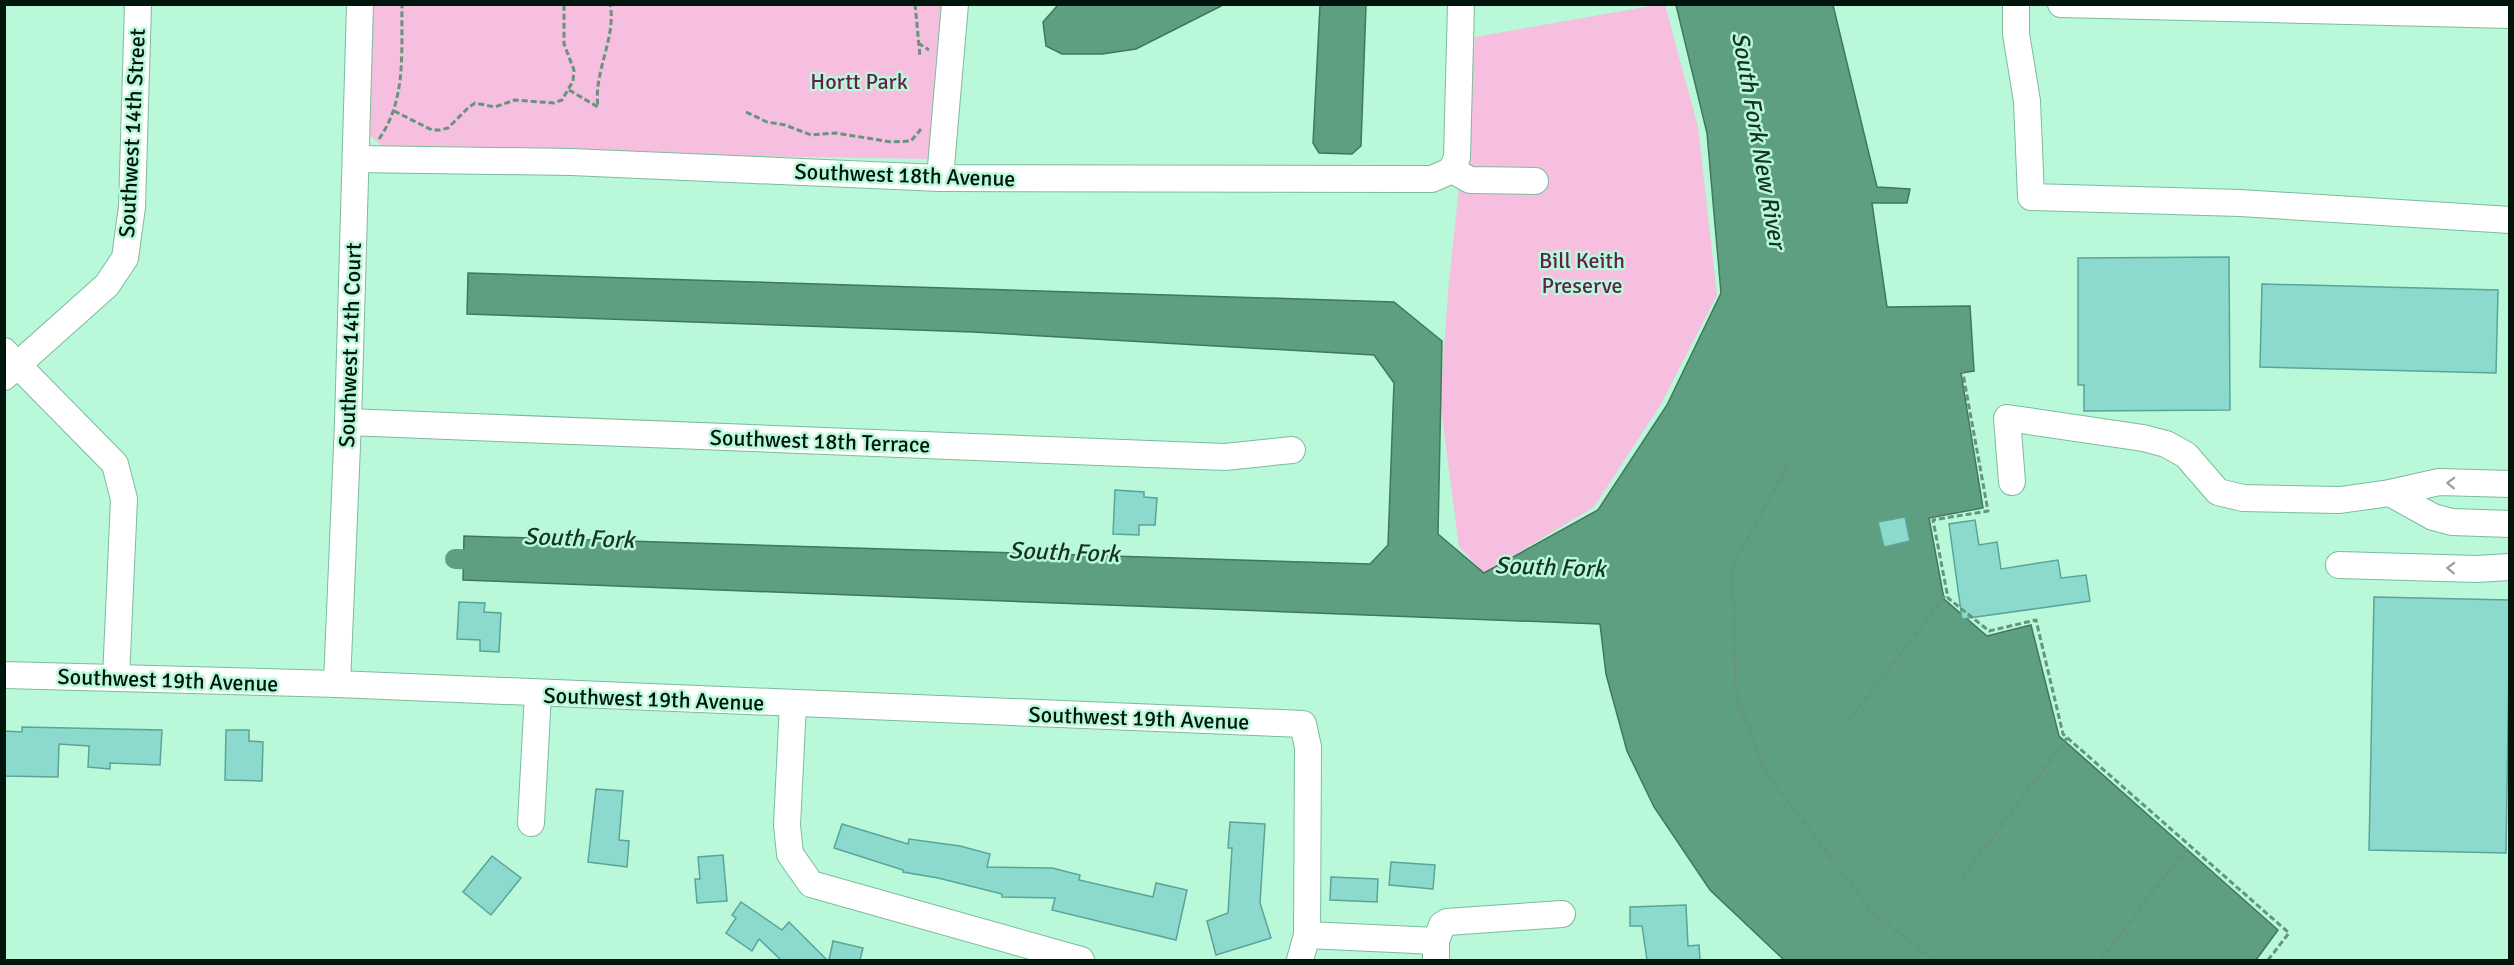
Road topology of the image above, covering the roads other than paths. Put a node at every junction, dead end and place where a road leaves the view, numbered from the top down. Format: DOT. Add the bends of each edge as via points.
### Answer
graph roads {
  1 [pos="138,4"];
  2 [pos="360,4"];
  3 [pos="955,4"];
  4 [pos="1461,4"];
  5 [pos="2016,4"];
  6 [pos="2061,4"];
  7 [pos="2510,15"];
  8 [pos="364,152"];
  9 [pos="1452,170"];
  10 [pos="940,178"];
  11 [pos="1535,181"];
  12 [pos="2510,220"];
  13 [pos="9,364"];
  14 [pos="348,422"];
  15 [pos="1292,450"];
  16 [pos="2012,482"];
  17 [pos="2510,484"];
  18 [pos="2390,493"];
  19 [pos="2510,524"];
  20 [pos="2339,565"];
  21 [pos="2510,567"];
  22 [pos="4,675"];
  23 [pos="116,678"];
  24 [pos="337,684"];
  25 [pos="538,694"];
  26 [pos="793,705"];
  27 [pos="531,823"];
  28 [pos="1562,914"];
  29 [pos="1306,935"];
  30 [pos="1436,951"];
  31 [pos="1081,960"];
  32 [pos="1300,960"];
  1 -- 13 [label="street, Southwest 14th Street" via="132,207 125,258 107,285"];
  2 -- 8 [label="street, Southwest 14th Court"];
  3 -- 10 [label="street"];
  4 -- 9 [label="street" via="1457,157"];
  5 -- 12 [label="street" via="2016,34 2027,101 2031,197 2240,203"];
  6 -- 7 [label="street"];
  8 -- 10 [label="street, Southwest 18th Avenue"];
  8 -- 14 [label="street, Southwest 14th Court"];
  9 -- 10 [label="street, Southwest 18th Avenue" via="1432,179"];
  9 -- 11 [label="street" via="1470,180"];
  13 -- 23 [label="street, Southwest 14th Street" via="115,464 124,499"];
  14 -- 15 [label="street, Southwest 18th Terrace" via="1225,457"];
  14 -- 24 [label="street, Southwest 14th Court"];
  16 -- 18 [label="street" via="2007,418 2166,444 2186,455 2218,492 2243,498 2340,500"];
  17 -- 18 [label="street, one-way" via="2439,483"];
  18 -- 19 [label="street" via="2433,517 2452,522"];
  21 -- 20 [label="street, one-way"];
  22 -- 23 [label="street, Southwest 19th Avenue"];
  23 -- 24 [label="street, Southwest 19th Avenue"];
  24 -- 25 [label="street, Southwest 19th Avenue"];
  25 -- 26 [label="street, Southwest 19th Avenue"];
  25 -- 27 [label="street"];
  26 -- 29 [label="street, Southwest 19th Avenue" via="1303,724 1308,747"];
  26 -- 31 [label="street" via="787,825 790,854 811,884"];
  28 -- 30 [label="street" via="1447,922 1442,925"];
  29 -- 30 [label="street"];
  29 -- 32 [label="street"];
}
